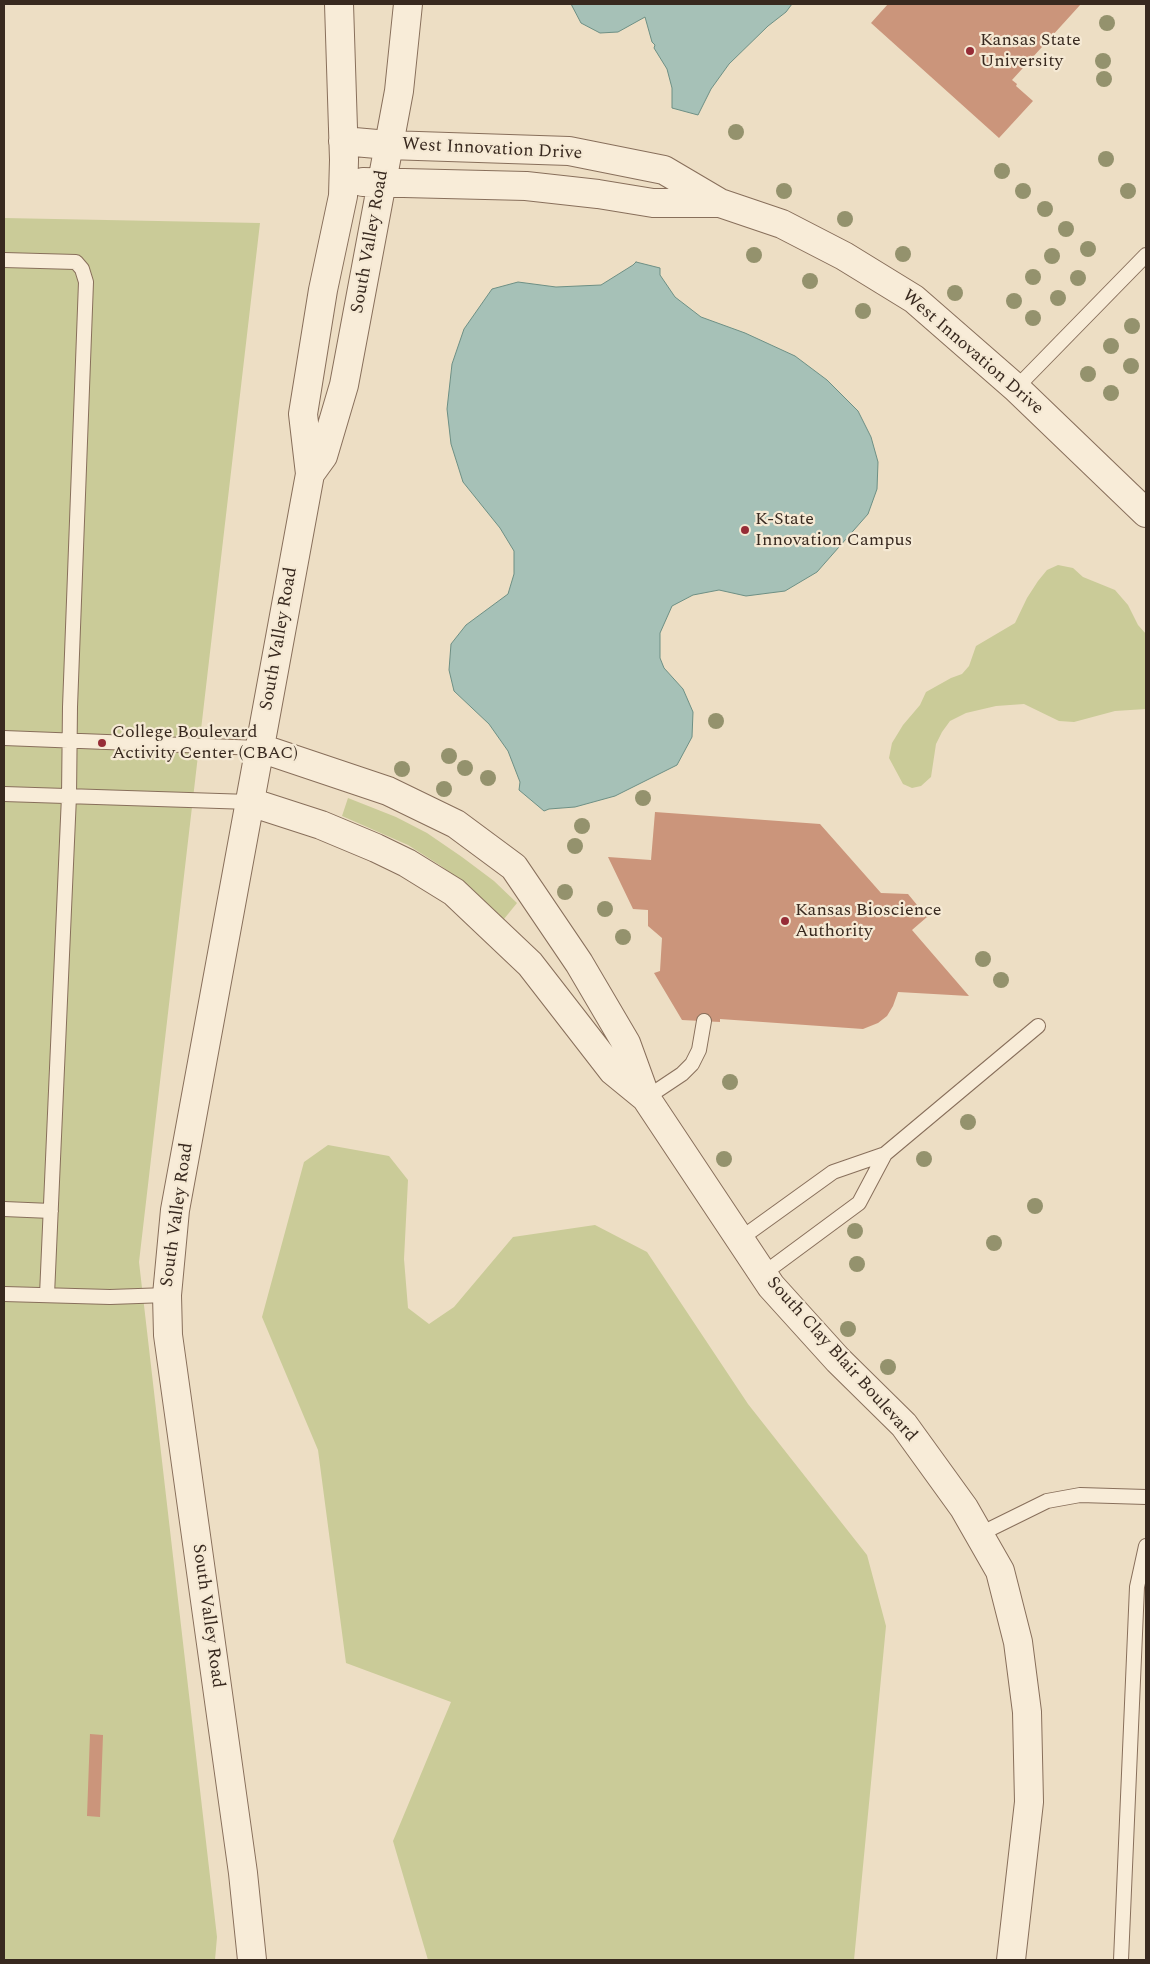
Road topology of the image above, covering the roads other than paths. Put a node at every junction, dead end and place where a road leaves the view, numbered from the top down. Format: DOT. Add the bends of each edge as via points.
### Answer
graph roads {
  1 [pos="339,4"];
  2 [pos="408,4"];
  3 [pos="343,141"];
  4 [pos="388,145"];
  5 [pos="343,180"];
  6 [pos="381,184"];
  7 [pos="720,203"];
  8 [pos="1146,255"];
  9 [pos="4,260"];
  10 [pos="1016,388"];
  11 [pos="310,474"];
  12 [pos="1146,513"];
  13 [pos="4,738"];
  14 [pos="70,740"];
  15 [pos="260,748"];
  16 [pos="4,794"];
  17 [pos="69,796"];
  18 [pos="250,802"];
  19 [pos="704,1021"];
  20 [pos="1038,1026"];
  21 [pos="646,1098"];
  22 [pos="885,1154"];
  23 [pos="4,1209"];
  24 [pos="51,1211"];
  25 [pos="740,1239"];
  26 [pos="763,1274"];
  27 [pos="4,1294"];
  28 [pos="47,1295"];
  29 [pos="167,1295"];
  30 [pos="1146,1497"];
  31 [pos="980,1534"];
  32 [pos="1146,1546"];
  33 [pos="1142,1587"];
  34 [pos="1132,1682"];
  35 [pos="1146,1683"];
  36 [pos="252,1960"];
  37 [pos="1011,1960"];
  38 [pos="1121,1960"];
  1 -- 3 [label="street, South Valley Road"];
  2 -- 4 [label="street, South Valley Road" via="400,82"];
  3 -- 4 [label="street, West Innovation Drive"];
  3 -- 5 [label="street, South Valley Road"];
  4 -- 6 [label="street, South Valley Road"];
  4 -- 7 [label="street, West Innovation Drive" via="569,150 664,170"];
  5 -- 6 [label="street, West Innovation Drive"];
  5 -- 11 [label="street, South Valley Road" via="343,196 323,290 303,414"];
  6 -- 7 [label="street, West Innovation Drive" via="526,186 653,203"];
  6 -- 11 [label="street, South Valley Road" via="344,385 323,456"];
  7 -- 10 [label="street, West Innovation Drive" via="782,224 844,256 914,299"];
  8 -- 10 [label="lane"];
  9 -- 14 [label="lane" via="76,262 86,282"];
  10 -- 12 [label="street, West Innovation Drive"];
  11 -- 15 [label="street, South Valley Road"];
  13 -- 14 [label="lane"];
  14 -- 15 [label="lane"];
  14 -- 17 [label="lane"];
  15 -- 18 [label="street, South Valley Road"];
  15 -- 21 [label="street, South Clay Blair Boulevard" via="396,795 456,824 514,868 579,963 626,1044"];
  16 -- 17 [label="lane"];
  17 -- 18 [label="lane"];
  17 -- 24 [label="lane"];
  18 -- 21 [label="street, South Clay Blair Boulevard" via="376,848 454,892 530,964 613,1071"];
  18 -- 29 [label="street, South Valley Road" via="175,1210"];
  19 -- 21 [label="lane" via="699,1050 692,1064"];
  20 -- 22 [label="lane"];
  21 -- 25 [label="street, South Clay Blair Boulevard"];
  22 -- 25 [label="lane" via="833,1172"];
  22 -- 26 [label="lane" via="859,1203"];
  23 -- 24 [label="lane"];
  24 -- 28 [label="lane"];
  25 -- 26 [label="street, South Clay Blair Boulevard"];
  26 -- 31 [label="street, South Clay Blair Boulevard" via="838,1360 904,1425"];
  27 -- 28 [label="lane"];
  28 -- 29 [label="lane" via="110,1298"];
  29 -- 36 [label="street, South Valley Road" via="168,1335 244,1873"];
  30 -- 31 [label="lane" via="1080,1495 1047,1501"];
  31 -- 37 [label="street, South Clay Blair Boulevard" via="1000,1571 1018,1642 1027,1712 1029,1802"];
  32 -- 33 [label="lane"];
  33 -- 34 [label="lane"];
  34 -- 35 [label="lane"];
  34 -- 38 [label="lane"];
}
